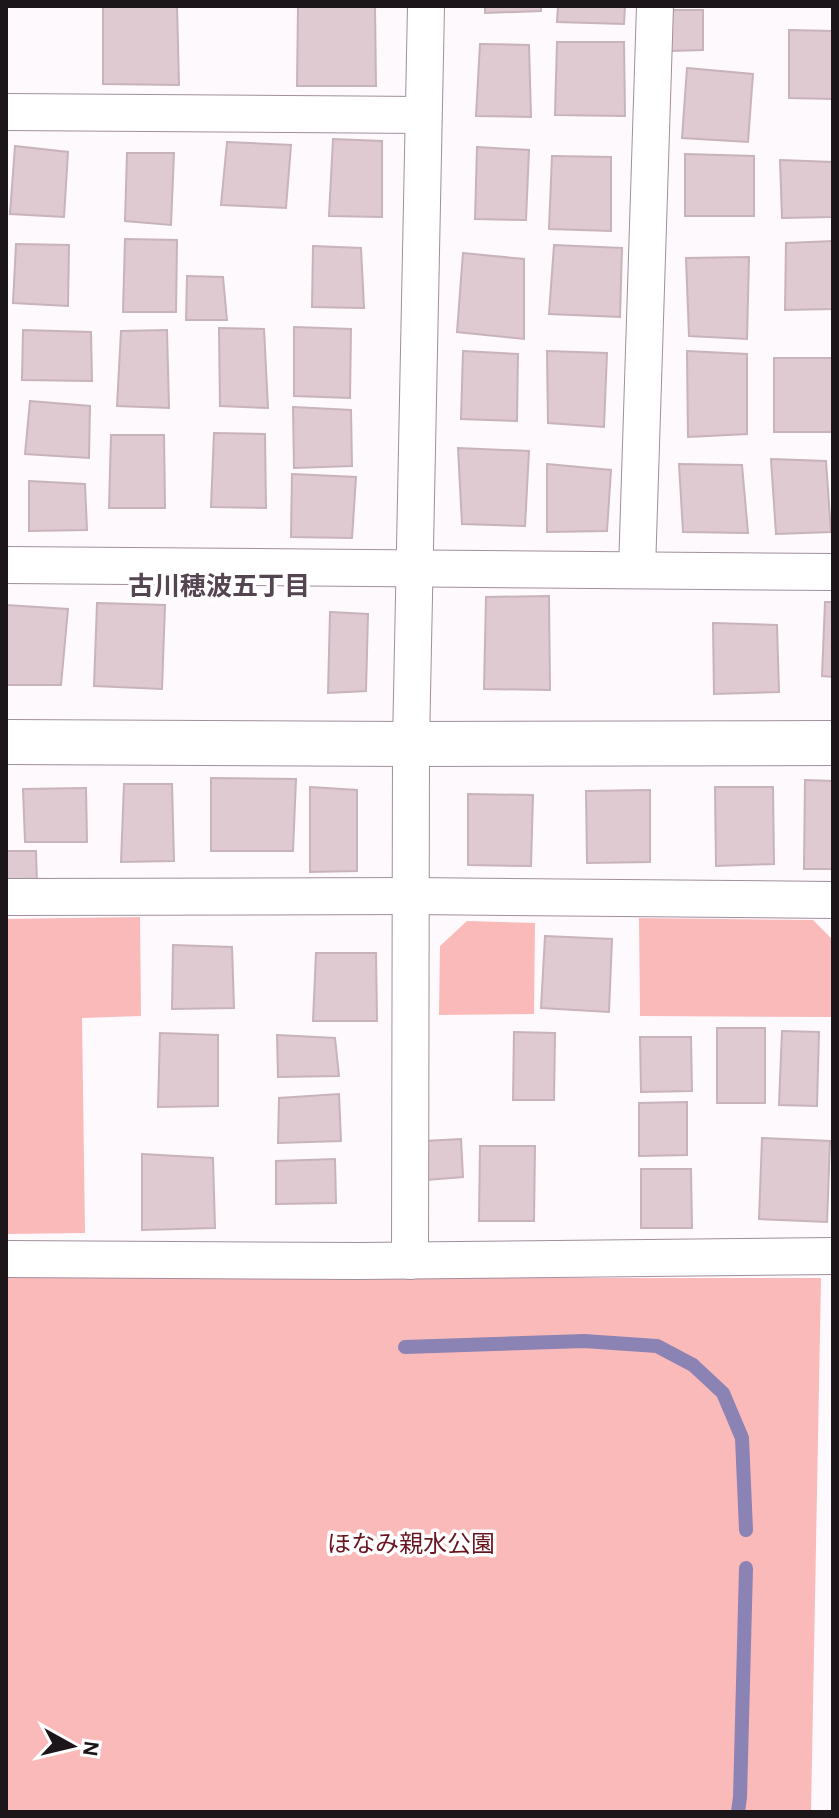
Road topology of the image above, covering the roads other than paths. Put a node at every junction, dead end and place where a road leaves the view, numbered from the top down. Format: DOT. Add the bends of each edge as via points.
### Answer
graph roads {
  1 [pos="426,6"];
  2 [pos="655,6"];
  3 [pos="6,112"];
  4 [pos="423,115"];
  5 [pos="6,565"];
  6 [pos="414,569"];
  7 [pos="637,570"];
  8 [pos="833,572"];
  9 [pos="6,742"];
  10 [pos="833,743"];
  11 [pos="411,744"];
  12 [pos="411,896"];
  13 [pos="6,897"];
  14 [pos="833,900"];
  15 [pos="833,1256"];
  16 [pos="6,1259"];
  17 [pos="410,1261"];
  1 -- 4 [label="street"];
  2 -- 7 [label="street"];
  3 -- 4 [label="street"];
  4 -- 6 [label="street"];
  5 -- 6 [label="street"];
  6 -- 7 [label="street"];
  6 -- 11 [label="street"];
  7 -- 8 [label="street"];
  9 -- 11 [label="street"];
  10 -- 11 [label="street"];
  11 -- 12 [label="street"];
  12 -- 13 [label="street"];
  12 -- 14 [label="street"];
  12 -- 17 [label="street"];
  15 -- 17 [label="street"];
  16 -- 17 [label="street"];
}
